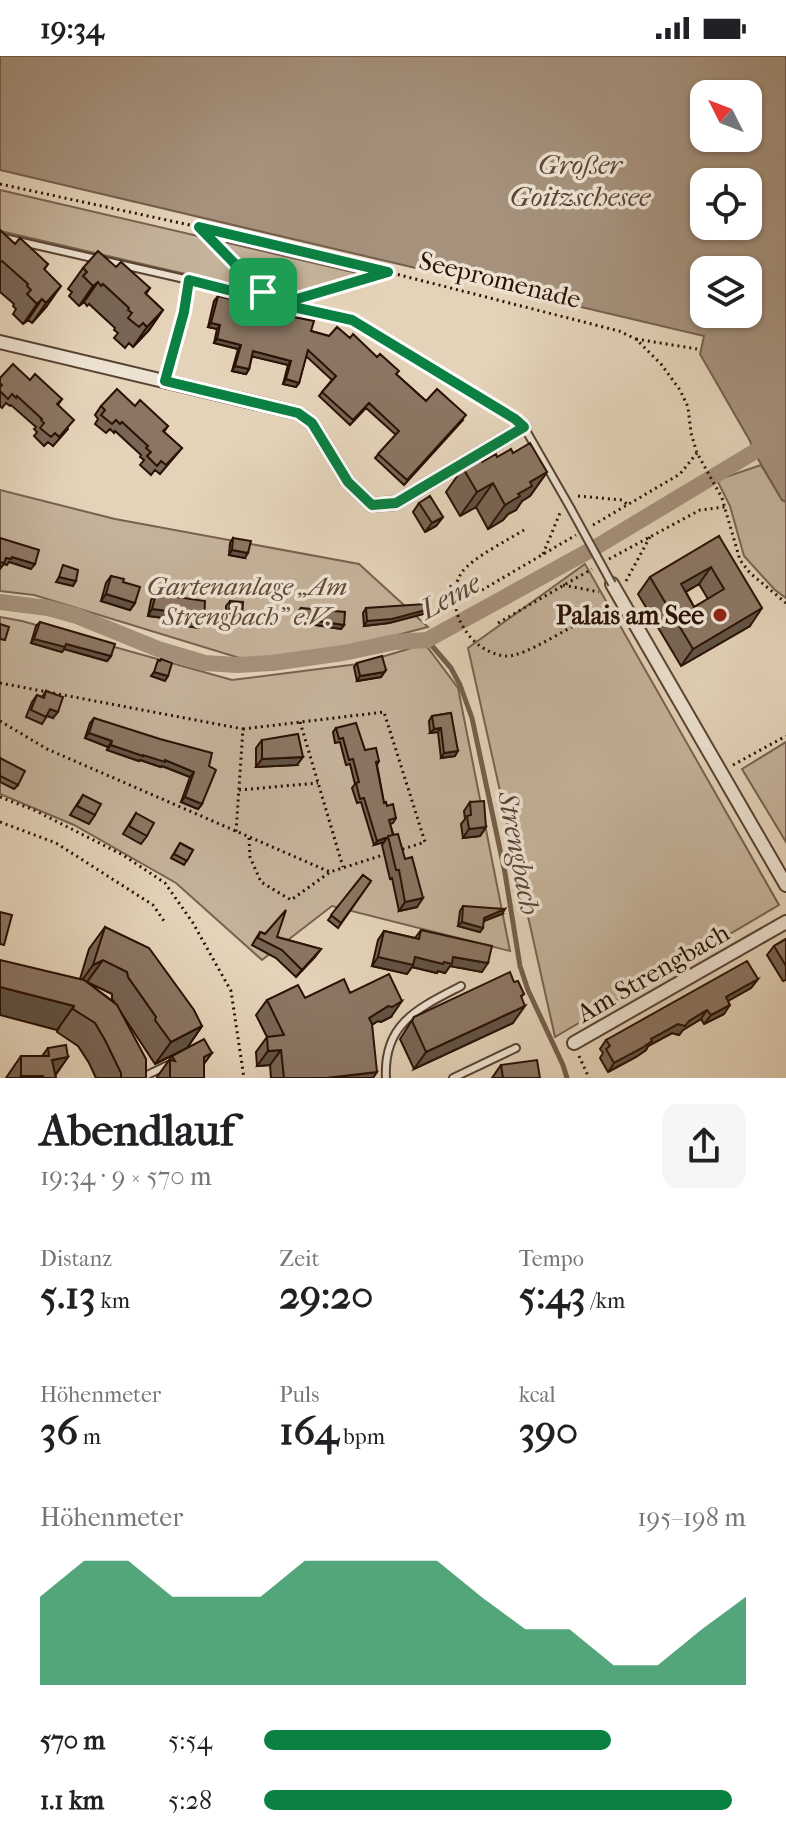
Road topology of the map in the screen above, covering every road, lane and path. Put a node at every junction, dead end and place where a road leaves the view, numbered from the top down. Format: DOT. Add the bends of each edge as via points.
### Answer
graph roads {
  1 [pos="1,185"];
  2 [pos="199,227"];
  3 [pos="0,237"];
  4 [pos="388,272"];
  5 [pos="271,301"];
  6 [pos="280,304"];
  7 [pos="184,312"];
  8 [pos="636,339"];
  9 [pos="0,342"];
  10 [pos="697,349"];
  11 [pos="165,381"];
  12 [pos="524,427"];
  13 [pos="524,530"];
  14 [pos="612,584"];
  15 [pos="786,603"];
  16 [pos="626,609"];
  17 [pos="0,683"];
  18 [pos="0,721"];
  19 [pos="300,722"];
  20 [pos="243,729"];
  21 [pos="786,736"];
  22 [pos="721,772"];
  23 [pos="318,783"];
  24 [pos="239,790"];
  25 [pos="0,797"];
  26 [pos="0,822"];
  27 [pos="236,832"];
  28 [pos="249,838"];
  29 [pos="343,867"];
  30 [pos="330,872"];
  31 [pos="786,885"];
  32 [pos="164,921"];
  33 [pos="786,922"];
  34 [pos="461,986"];
  35 [pos="574,1043"];
  36 [pos="516,1048"];
  37 [pos="178,1059"];
  38 [pos="136,1063"];
  39 [pos="143,1078"];
  40 [pos="244,1078"];
  41 [pos="386,1078"];
  42 [pos="453,1078"];
  43 [pos="589,1078"];
  1 -- 2 [label="path, Seepromenade"];
  2 -- 4 [label="path, Seepromenade"];
  2 -- 5 [label="path"];
  3 -- 5 [label="lane"];
  4 -- 6 [label="path"];
  4 -- 8 [label="path, Seepromenade"];
  5 -- 6 [label="lane"];
  6 -- 12 [label="lane" via="352,320"];
  7 -- 11 [label="lane"];
  8 -- 10 [label="path"];
  8 -- 15 [label="path, Seepromenade" via="680,390 740,560"];
  9 -- 11 [label="street"];
  11 -- 12 [label="street" via="298,413 312,423 348,482 372,505 396,503"];
  12 -- 14 [label="lane, bridge"];
  13 -- 16 [label="path" via="460,574 455,606 470,639 483,650 508,657 595,616"];
  14 -- 16 [label="street"];
  16 -- 22 [label="street"];
  17 -- 20 [label="path"];
  18 -- 27 [label="path" via="47,749"];
  19 -- 20 [label="path"];
  19 -- 23 [label="path"];
  19 -- 29 [label="path" via="384,712 425,842"];
  20 -- 24 [label="path"];
  21 -- 22 [label="path"];
  22 -- 31 [label="street"];
  23 -- 24 [label="path"];
  23 -- 29 [label="path"];
  24 -- 27 [label="path"];
  25 -- 40 [label="path" via="123,855 165,883 231,991"];
  26 -- 32 [label="path" via="56,843 153,905"];
  27 -- 28 [label="path"];
  28 -- 30 [label="path"];
  28 -- 30 [label="path" via="250,857 261,882 291,900"];
  29 -- 30 [label="path"];
  33 -- 35 [label="street, Am Strengbach"];
  34 -- 41 [label="lane" via="420,1007 400,1025 389,1046"];
  35 -- 43 [label="path, Am Strengbach"];
  36 -- 42 [label="lane"];
  37 -- 39 [label="lane"];
  38 -- 39 [label="street"];
}
